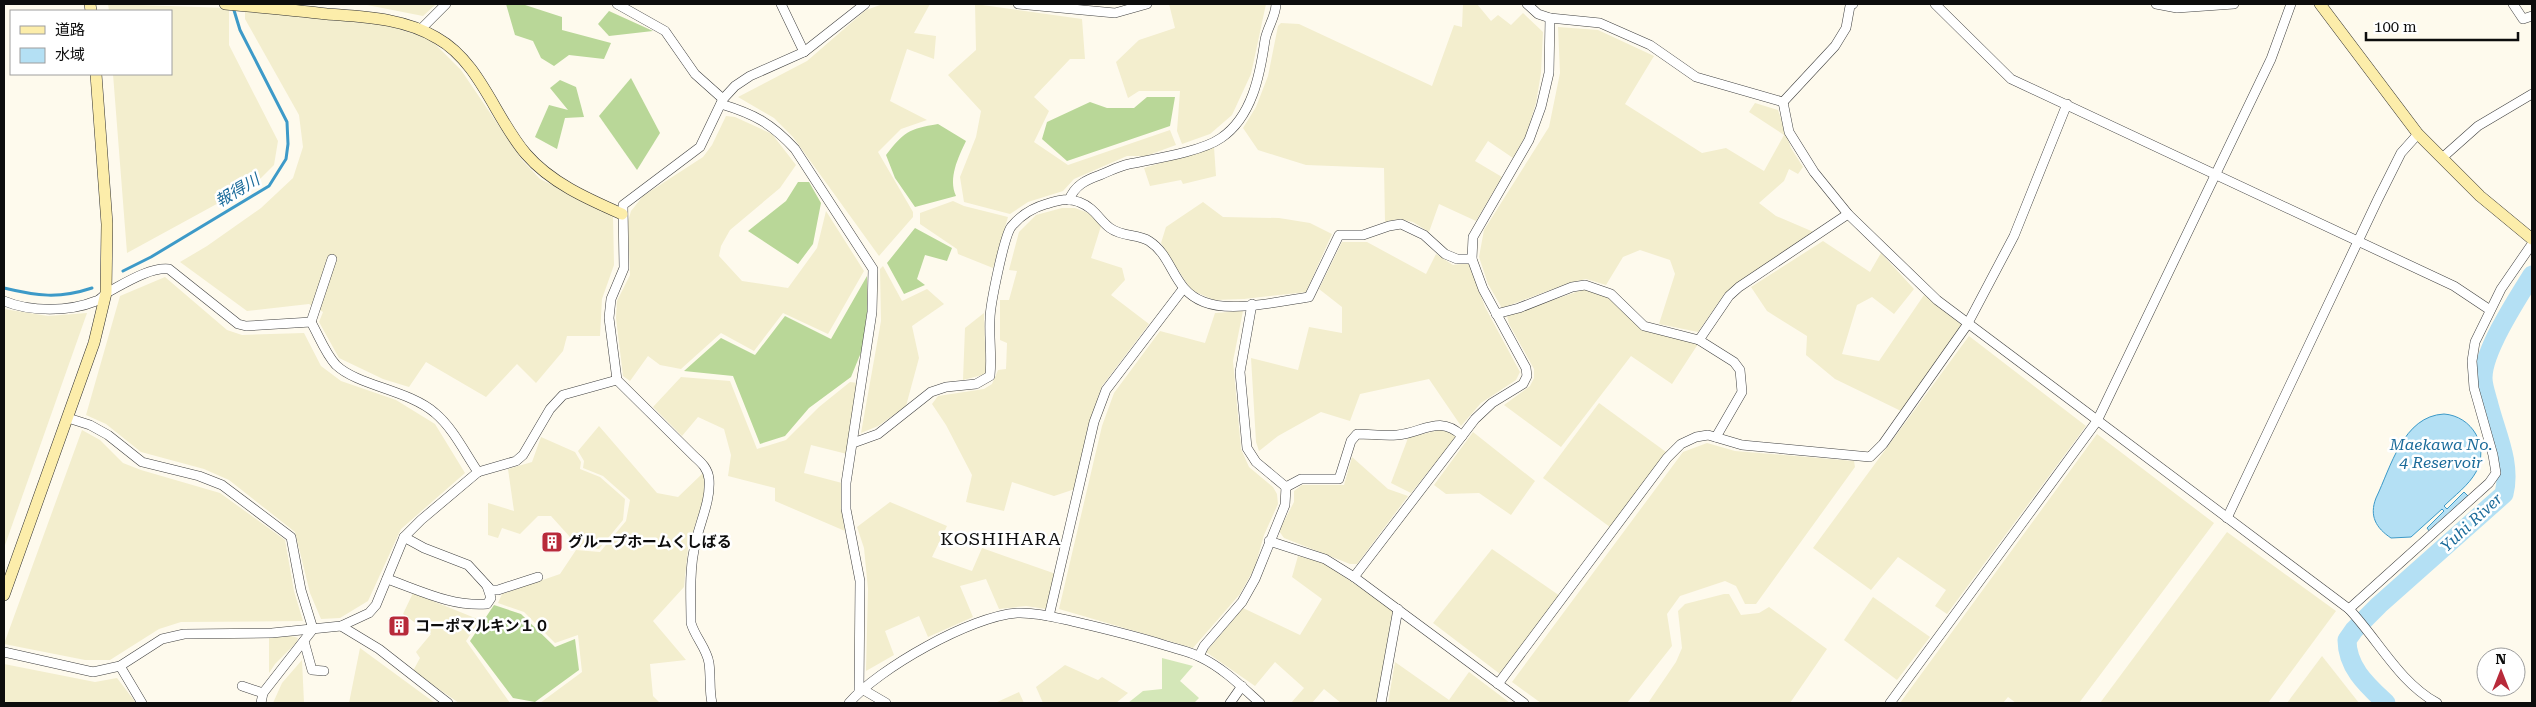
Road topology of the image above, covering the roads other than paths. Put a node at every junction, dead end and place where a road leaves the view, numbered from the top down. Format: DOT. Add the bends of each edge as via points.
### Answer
graph roads {
  1 [pos="225,4"];
  2 [pos="446,4"];
  3 [pos="617,4"];
  4 [pos="781,4"];
  5 [pos="864,4"];
  6 [pos="1018,4"];
  7 [pos="1147,4"];
  8 [pos="1276,4"];
  9 [pos="1527,4"];
  10 [pos="1935,4"];
  11 [pos="2156,4"];
  12 [pos="2234,4"];
  13 [pos="2291,4"];
  14 [pos="2320,4"];
  15 [pos="2513,4"];
  16 [pos="1849,5"];
  17 [pos="2532,16"];
  18 [pos="1550,18"];
  19 [pos="421,30"];
  20 [pos="804,52"];
  21 [pos="96,75"];
  22 [pos="2532,94"];
  23 [pos="722,101"];
  24 [pos="1783,102"];
  25 [pos="2067,104"];
  26 [pos="2418,134"];
  27 [pos="2442,158"];
  28 [pos="2214,173"];
  29 [pos="1069,200"];
  30 [pos="622,214"];
  31 [pos="1848,214"];
  32 [pos="2532,239"];
  33 [pos="2360,241"];
  34 [pos="2532,244"];
  35 [pos="332,259"];
  36 [pos="1472,259"];
  37 [pos="1183,289"];
  38 [pos="106,293"];
  39 [pos="4,301"];
  40 [pos="1252,304"];
  41 [pos="2490,310"];
  42 [pos="1496,314"];
  43 [pos="311,322"];
  44 [pos="1967,325"];
  45 [pos="1699,340"];
  46 [pos="617,380"];
  47 [pos="68,418"];
  48 [pos="2097,421"];
  49 [pos="1462,436"];
  50 [pos="1716,437"];
  51 [pos="853,442"];
  52 [pos="478,472"];
  53 [pos="1286,487"];
  54 [pos="2227,518"];
  55 [pos="404,537"];
  56 [pos="1269,541"];
  57 [pos="538,577"];
  58 [pos="1354,577"];
  59 [pos="387,579"];
  60 [pos="487,586"];
  61 [pos="4,596"];
  62 [pos="1398,608"];
  63 [pos="2349,609"];
  64 [pos="1049,616"];
  65 [pos="341,626"];
  66 [pos="313,629"];
  67 [pos="304,641"];
  68 [pos="4,652"];
  69 [pos="1199,656"];
  70 [pos="120,666"];
  71 [pos="324,671"];
  72 [pos="1498,684"];
  73 [pos="242,686"];
  74 [pos="1242,686"];
  75 [pos="861,690"];
  76 [pos="264,693"];
  77 [pos="142,703"];
  78 [pos="261,703"];
  79 [pos="448,703"];
  80 [pos="712,703"];
  81 [pos="849,703"];
  82 [pos="886,703"];
  83 [pos="1230,703"];
  84 [pos="1260,703"];
  85 [pos="1381,703"];
  86 [pos="1524,703"];
  87 [pos="1890,703"];
  88 [pos="2437,703"];
  1 -- 19 [label="street" via="374,18"];
  2 -- 19 [label="street"];
  3 -- 23 [label="street" via="665,31 695,74"];
  4 -- 20 [label="street"];
  5 -- 20 [label="street"];
  6 -- 7 [label="street" via="1115,13"];
  8 -- 29 [label="street" via="1259,76 1248,106 1236,125 1220,139 1207,144 1128,164 1087,180 1078,186"];
  9 -- 18 [label="street" via="1538,14"];
  10 -- 25 [label="street" via="2011,79"];
  11 -- 12 [label="street" via="2177,8"];
  13 -- 28 [label="street" via="2271,59"];
  14 -- 26 [label="street"];
  15 -- 17 [label="street" via="2523,19"];
  16 -- 24 [label="street" via="1846,28 1835,46"];
  18 -- 24 [label="street" via="1600,23 1650,45 1696,77"];
  18 -- 36 [label="street" via="1549,73 1541,108 1529,140 1473,237"];
  19 -- 30 [label="street" via="439,38 470,69 527,155 573,190"];
  20 -- 23 [label="street" via="750,76 735,86"];
  21 -- 38 [label="street" via="107,224"];
  22 -- 27 [label="street" via="2478,126"];
  23 -- 30 [label="street" via="700,147 633,196 623,205"];
  23 -- 51 [label="street" via="761,119 780,132 795,149 872,269 872,312"];
  24 -- 31 [label="street" via="1789,132 1796,146"];
  25 -- 28 [label="street"];
  25 -- 44 [label="street" via="2014,236"];
  26 -- 27 [label="street"];
  26 -- 33 [label="street" via="2401,153"];
  27 -- 32 [label="street" via="2480,196"];
  28 -- 33 [label="street"];
  28 -- 48 [label="street"];
  29 -- 37 [label="street" via="1079,202 1099,215 1116,232 1149,240"];
  29 -- 51 [label="street" via="1037,207 1010,228 990,318 990,376 976,384 932,392 878,434"];
  30 -- 46 [label="street" via="624,268 611,299 608,318"];
  31 -- 44 [label="street"];
  31 -- 45 [label="street" via="1739,287 1729,296"];
  33 -- 41 [label="street" via="2454,286"];
  33 -- 54 [label="street"];
  34 -- 41 [label="street"];
  35 -- 43 [label="street"];
  36 -- 40 [label="street" via="1456,259 1445,254 1424,236 1401,224 1363,235 1339,235 1309,297"];
  36 -- 42 [label="street"];
  37 -- 40 [label="street" via="1205,303"];
  37 -- 64 [label="street" via="1106,390 1094,422"];
  38 -- 39 [label="street" via="97,301 69,308 31,308"];
  38 -- 43 [label="street" via="158,268 169,269 238,324"];
  38 -- 47 [label="street" via="94,343"];
  40 -- 53 [label="street" via="1240,372 1248,448 1256,462"];
  41 -- 63 [label="street" via="2475,342 2472,361 2474,388 2496,472 2489,483"];
  42 -- 45 [label="street" via="1585,285 1611,294 1644,326"];
  42 -- 49 [label="street" via="1526,368 1527,376 1523,384 1492,403"];
  43 -- 52 [label="street" via="338,366 435,412"];
  44 -- 48 [label="street"];
  44 -- 50 [label="street" via="1883,444 1870,457 1742,444"];
  45 -- 50 [label="street" via="1734,362 1740,370 1742,392"];
  46 -- 52 [label="street" via="563,395 523,455 516,461"];
  46 -- 80 [label="street" via="706,469 709,476 710,497 693,551 691,623 709,662"];
  47 -- 61 [label="street"];
  47 -- 66 [label="street" via="108,435 142,462 222,485 291,538"];
  48 -- 54 [label="street"];
  48 -- 87 [label="street"];
  49 -- 53 [label="street" via="1452,426 1443,425 1399,435 1357,434 1351,441 1340,479 1301,479"];
  49 -- 58 [label="street"];
  50 -- 72 [label="street" via="1708,435 1688,440 1667,458"];
  51 -- 75 [label="street" via="846,483 846,509 860,581"];
  52 -- 55 [label="street"];
  53 -- 56 [label="street" via="1285,505"];
  54 -- 63 [label="street"];
  55 -- 59 [label="street"];
  55 -- 60 [label="street" via="468,565"];
  56 -- 58 [label="street" via="1325,559"];
  56 -- 69 [label="street" via="1255,579 1242,602"];
  57 -- 60 [label="street" via="498,590"];
  58 -- 62 [label="street"];
  59 -- 60 [label="street" via="472,605 487,604 492,598"];
  59 -- 65 [label="street" via="369,613"];
  62 -- 72 [label="street"];
  62 -- 85 [label="street"];
  63 -- 88 [label="street" via="2370,631 2408,684"];
  64 -- 69 [label="street" via="1130,635"];
  64 -- 75 [label="street" via="1015,613 973,625 881,674"];
  65 -- 66 [label="street"];
  65 -- 79 [label="street" via="379,649"];
  66 -- 67 [label="street"];
  66 -- 70 [label="street" via="184,634 162,639"];
  67 -- 71 [label="street" via="312,670"];
  67 -- 76 [label="street"];
  68 -- 70 [label="street" via="94,672"];
  69 -- 74 [label="street"];
  70 -- 77 [label="street"];
  72 -- 86 [label="street"];
  73 -- 76 [label="street"];
  74 -- 83 [label="street"];
  74 -- 84 [label="street"];
  75 -- 81 [label="street"];
  75 -- 82 [label="street"];
  76 -- 78 [label="street"];
}
